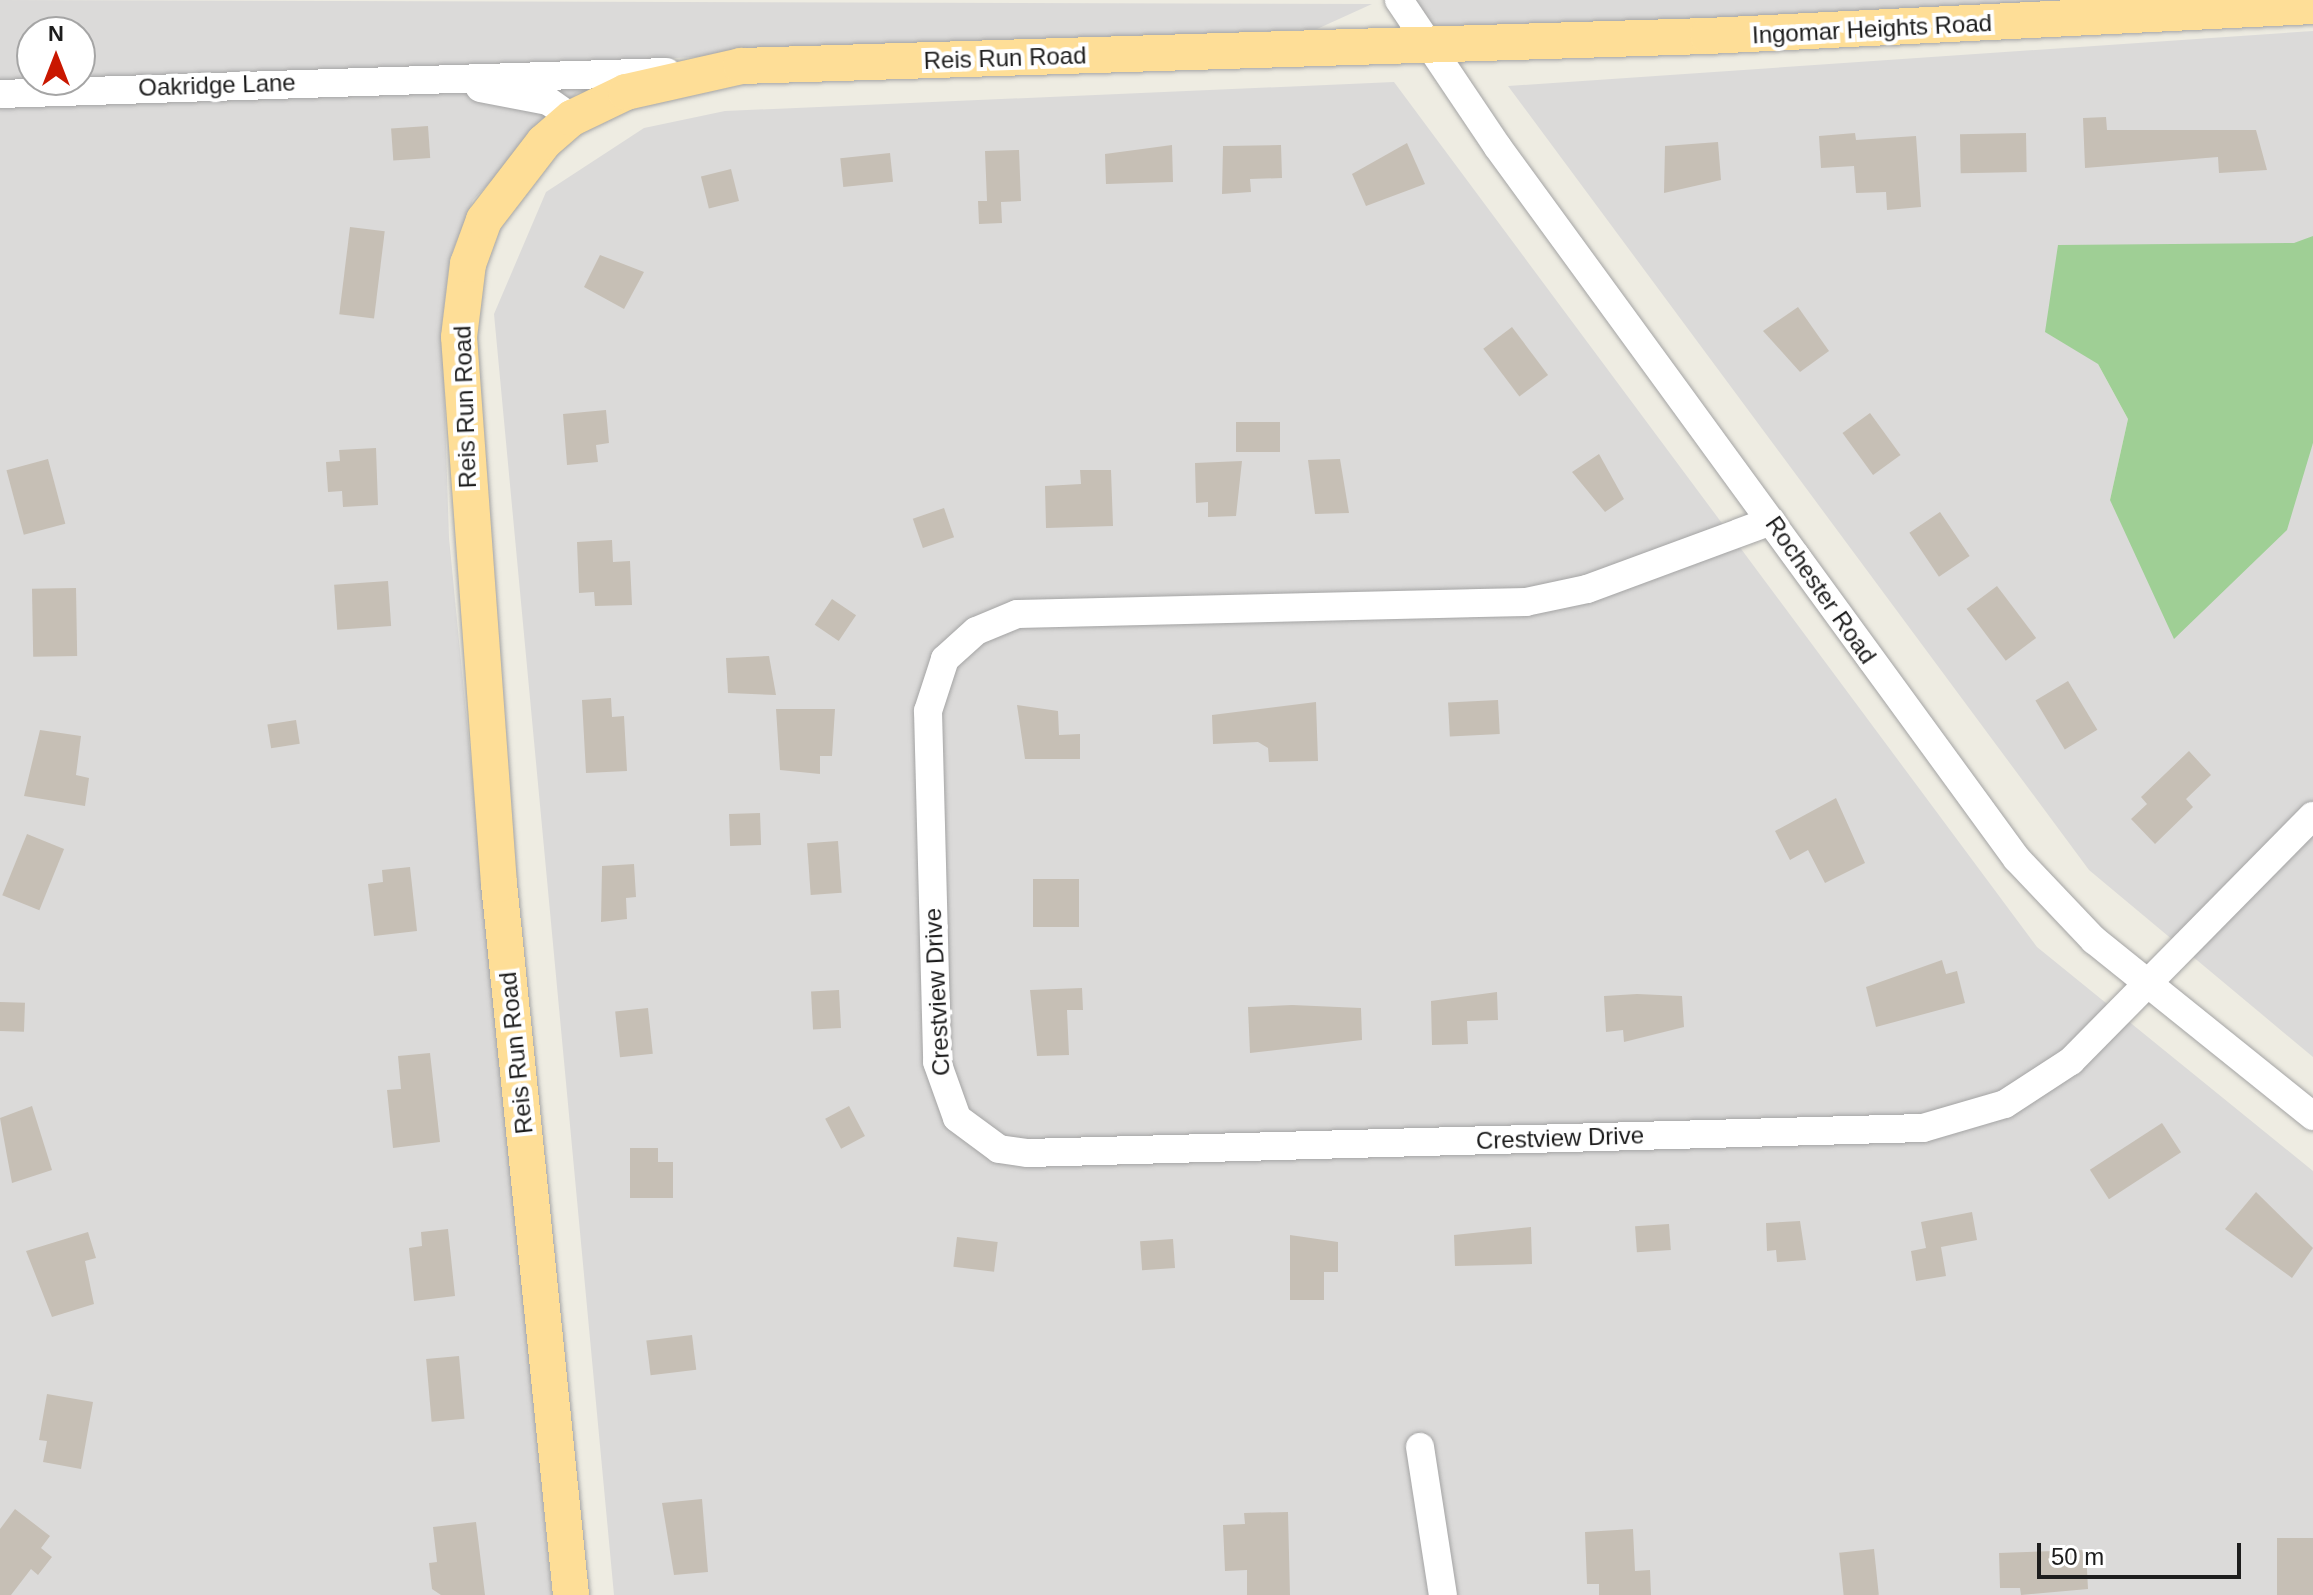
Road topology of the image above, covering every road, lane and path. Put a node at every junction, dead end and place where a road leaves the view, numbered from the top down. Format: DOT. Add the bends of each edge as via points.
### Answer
graph roads {
  1 [pos="1399,0"];
  2 [pos="2313,6"];
  3 [pos="1430,46"];
  4 [pos="696,72"];
  5 [pos="433,76"];
  6 [pos="0,94"];
  7 [pos="572,118"];
  8 [pos="1771,521"];
  9 [pos="2313,816"];
  10 [pos="2148,981"];
  11 [pos="2313,1116"];
  12 [pos="1420,1447"];
  13 [pos="571,1595"];
  14 [pos="1443,1595"];
  1 -- 3 [label="street, Rochester Road"];
  2 -- 3 [label="main road, Ingomar Heights Road"];
  3 -- 4 [label="main road, Reis Run Road"];
  3 -- 8 [label="street, Rochester Road"];
  4 -- 5 [label="street, Oakridge Lane"];
  4 -- 7 [label="main road, Reis Run Road"];
  5 -- 6 [label="street, Oakridge Lane"];
  5 -- 7 [label="street, Oakridge Lane" via="548,101"];
  7 -- 13 [label="main road, Reis Run Road" via="523,165 484,220 468,264 459,337 499,884"];
  8 -- 10 [label="street, Rochester Road" via="2017,859 2094,940"];
  8 -- 10 [label="street, Crestview Drive" via="1587,589 1526,602 1017,614 976,631 945,659 928,711 937,1062 957,1118 999,1149 1028,1153 1923,1128 2005,1104 2038,1084 2100,1036"];
  9 -- 10 [label="street, Crestview Drive"];
  10 -- 11 [label="street, Rochester Road"];
  12 -- 14 [label="street"];
}
